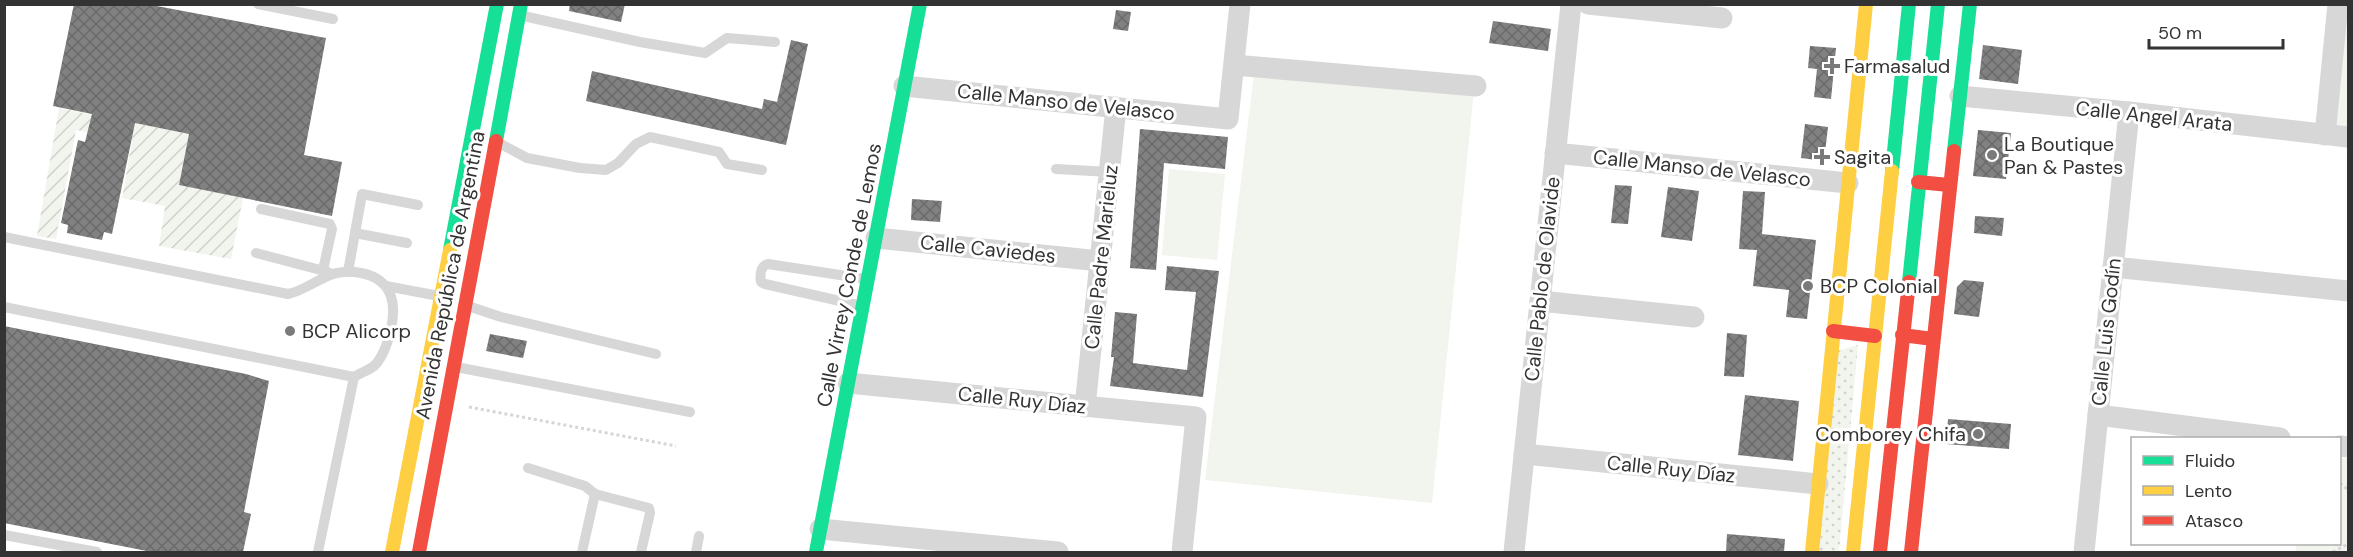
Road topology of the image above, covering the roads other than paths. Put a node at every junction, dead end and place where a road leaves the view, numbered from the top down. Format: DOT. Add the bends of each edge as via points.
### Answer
graph roads {
  1 [pos="258,4"];
  2 [pos="497,4"];
  3 [pos="920,4"];
  4 [pos="1240,4"];
  5 [pos="1571,4"];
  6 [pos="1588,4"];
  7 [pos="1866,4"];
  8 [pos="1909,4"];
  9 [pos="1938,4"];
  10 [pos="1970,4"];
  11 [pos="2338,4"];
  12 [pos="520,10"];
  13 [pos="1722,18"];
  14 [pos="333,19"];
  15 [pos="775,42"];
  16 [pos="1234,65"];
  17 [pos="904,86"];
  18 [pos="1476,86"];
  19 [pos="1959,96"];
  20 [pos="1116,107"];
  21 [pos="2128,112"];
  22 [pos="2325,135"];
  23 [pos="2349,137"];
  24 [pos="495,141"];
  25 [pos="1556,153"];
  26 [pos="1056,169"];
  27 [pos="762,170"];
  28 [pos="1110,172"];
  29 [pos="463,180"];
  30 [pos="1918,182"];
  31 [pos="487,183"];
  32 [pos="1848,183"];
  33 [pos="1949,185"];
  34 [pos="418,205"];
  35 [pos="261,209"];
  36 [pos="355,233"];
  37 [pos="4,237"];
  38 [pos="876,238"];
  39 [pos="407,243"];
  40 [pos="256,253"];
  41 [pos="1100,261"];
  42 [pos="2113,267"];
  43 [pos="328,272"];
  44 [pos="348,272"];
  45 [pos="445,275"];
  46 [pos="469,279"];
  47 [pos="868,279"];
  48 [pos="386,286"];
  49 [pos="2349,291"];
  50 [pos="441,297"];
  51 [pos="1540,301"];
  52 [pos="464,304"];
  53 [pos="862,306"];
  54 [pos="4,307"];
  55 [pos="1694,316"];
  56 [pos="1833,331"];
  57 [pos="1902,335"];
  58 [pos="1875,336"];
  59 [pos="1933,339"];
  60 [pos="656,354"];
  61 [pos="453,366"];
  62 [pos="354,377"];
  63 [pos="848,383"];
  64 [pos="1085,407"];
  65 [pos="690,412"];
  66 [pos="2098,414"];
  67 [pos="2272,437"];
  68 [pos="1524,454"];
  69 [pos="528,468"];
  70 [pos="1818,484"];
  71 [pos="595,494"];
  72 [pos="820,529"];
  73 [pos="4,535"];
  74 [pos="699,536"];
  75 [pos="96,552"];
  76 [pos="318,552"];
  77 [pos="392,552"];
  78 [pos="419,552"];
  79 [pos="582,552"];
  80 [pos="640,552"];
  81 [pos="696,552"];
  82 [pos="816,552"];
  83 [pos="1058,552"];
  84 [pos="1182,552"];
  85 [pos="1514,552"];
  86 [pos="1812,552"];
  87 [pos="1853,552"];
  88 [pos="1880,552"];
  89 [pos="1911,552"];
  90 [pos="2084,552"];
  1 -- 14 [label="lane"];
  2 -- 29 [label="main road, Avenida República de Argentina"];
  3 -- 17 [label="main road, Calle Virrey Conde de Lemos"];
  4 -- 16 [label="street"];
  5 -- 25 [label="street, Calle Pablo de Olavide"];
  6 -- 13 [label="street"];
  7 -- 32 [label="main road"];
  8 -- 58 [label="main road"];
  9 -- 30 [label="main road"];
  10 -- 19 [label="main road"];
  11 -- 22 [label="street"];
  12 -- 15 [label="lane" via="640,42 705,53 727,38"];
  12 -- 24 [label="main road, Avenida República de Argentina"];
  16 -- 18 [label="street"];
  16 -- 20 [label="street, Calle Manso de Velasco" via="1228,118"];
  17 -- 20 [label="street, Calle Manso de Velasco"];
  17 -- 38 [label="main road, Calle Virrey Conde de Lemos"];
  19 -- 21 [label="street, Calle Angel Arata"];
  19 -- 33 [label="main road"];
  20 -- 28 [label="street, Calle Padre Marieluz"];
  21 -- 22 [label="street, Calle Angel Arata"];
  21 -- 42 [label="street, Calle Luis Godín"];
  22 -- 23 [label="street, Calle Angel Arata"];
  24 -- 27 [label="lane" via="527,158 606,170 650,137 719,152 728,164"];
  24 -- 31 [label="main road, Avenida República de Argentina"];
  25 -- 32 [label="street, Calle Manso de Velasco"];
  25 -- 51 [label="street, Calle Pablo de Olavide"];
  26 -- 28 [label="lane"];
  28 -- 41 [label="street, Calle Padre Marieluz"];
  29 -- 31 [label="main road"];
  29 -- 45 [label="main road, Avenida República de Argentina"];
  30 -- 33 [label="main road"];
  30 -- 57 [label="main road"];
  31 -- 46 [label="main road, Avenida República de Argentina"];
  32 -- 56 [label="main road"];
  33 -- 59 [label="main road"];
  34 -- 36 [label="lane" via="362,194"];
  35 -- 43 [label="lane" via="330,224"];
  36 -- 39 [label="lane"];
  36 -- 44 [label="lane"];
  37 -- 43 [label="lane" via="288,294 301,291"];
  38 -- 41 [label="street, Calle Caviedes"];
  38 -- 47 [label="main road, Calle Virrey Conde de Lemos"];
  40 -- 43 [label="lane"];
  41 -- 64 [label="street, Calle Padre Marieluz"];
  42 -- 49 [label="street"];
  42 -- 66 [label="street, Calle Luis Godín"];
  43 -- 44 [label="lane"];
  44 -- 48 [label="lane" via="379,279"];
  45 -- 46 [label="main road"];
  45 -- 50 [label="main road, Avenida República de Argentina"];
  46 -- 52 [label="main road, Avenida República de Argentina"];
  47 -- 53 [label="main road, Calle Virrey Conde de Lemos"];
  47 -- 53 [label="lane" via="768,264 760,276 765,284"];
  48 -- 50 [label="lane"];
  48 -- 62 [label="lane" via="394,303 386,348 374,366"];
  50 -- 77 [label="main road, Avenida República de Argentina"];
  51 -- 55 [label="street"];
  51 -- 68 [label="street, Calle Pablo de Olavide"];
  52 -- 60 [label="lane" via="501,317"];
  52 -- 61 [label="main road, Avenida República de Argentina"];
  53 -- 63 [label="main road, Calle Virrey Conde de Lemos"];
  54 -- 62 [label="lane"];
  56 -- 58 [label="main road"];
  56 -- 70 [label="main road"];
  57 -- 59 [label="main road"];
  57 -- 88 [label="main road"];
  58 -- 87 [label="main road"];
  59 -- 89 [label="main road"];
  61 -- 65 [label="lane"];
  61 -- 78 [label="main road, Avenida República de Argentina"];
  62 -- 76 [label="lane"];
  63 -- 64 [label="street, Calle Ruy Díaz"];
  63 -- 72 [label="main road, Calle Virrey Conde de Lemos"];
  64 -- 84 [label="street, Calle Ruy Díaz" via="1196,417"];
  66 -- 67 [label="street"];
  66 -- 90 [label="street, Calle Luis Godín"];
  68 -- 70 [label="street, Calle Ruy Díaz"];
  68 -- 85 [label="street, Calle Pablo de Olavide"];
  69 -- 71 [label="lane" via="585,486"];
  70 -- 86 [label="main road"];
  71 -- 79 [label="lane"];
  71 -- 80 [label="lane" via="649,508"];
  72 -- 82 [label="main road, Calle Virrey Conde de Lemos"];
  72 -- 83 [label="street"];
  73 -- 75 [label="lane"];
  74 -- 81 [label="lane"];
}
